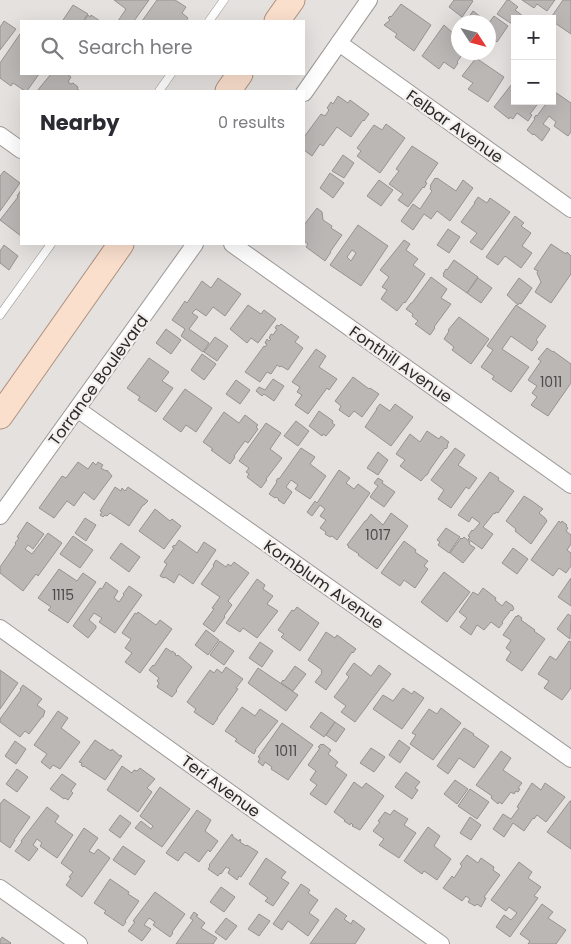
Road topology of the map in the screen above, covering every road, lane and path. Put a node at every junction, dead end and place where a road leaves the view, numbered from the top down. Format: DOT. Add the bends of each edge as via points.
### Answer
graph roads {
  1 [pos="224,0"];
  2 [pos="292,0"];
  3 [pos="369,0"];
  4 [pos="210,20"];
  5 [pos="278,20"];
  6 [pos="339,43"];
  7 [pos="170,75"];
  8 [pos="239,75"];
  9 [pos="160,90"];
  10 [pos="229,90"];
  11 [pos="305,91"];
  12 [pos="0,135"];
  13 [pos="20,149"];
  14 [pos="571,209"];
  15 [pos="50,245"];
  16 [pos="120,245"];
  17 [pos="195,245"];
  18 [pos="233,245"];
  19 [pos="0,315"];
  20 [pos="77,409"];
  21 [pos="0,416"];
  22 [pos="571,485"];
  23 [pos="0,516"];
  24 [pos="0,628"];
  25 [pos="571,759"];
  26 [pos="0,888"];
  27 [pos="79,944"];
  28 [pos="441,944"];
  1 -- 4 [label="lane"];
  2 -- 5 [label="main road"];
  3 -- 6 [label="street"];
  6 -- 11 [label="street"];
  6 -- 14 [label="street, Felbar Avenue"];
  7 -- 9 [label="lane"];
  8 -- 10 [label="main road"];
  12 -- 13 [label="street"];
  15 -- 19 [label="lane"];
  16 -- 21 [label="main road"];
  17 -- 20 [label="street, Torrance Boulevard"];
  18 -- 22 [label="street, Fonthill Avenue"];
  20 -- 23 [label="street, Torrance Boulevard"];
  20 -- 25 [label="street, Kornblum Avenue"];
  24 -- 28 [label="street, Teri Avenue"];
  26 -- 27 [label="street"];
}
